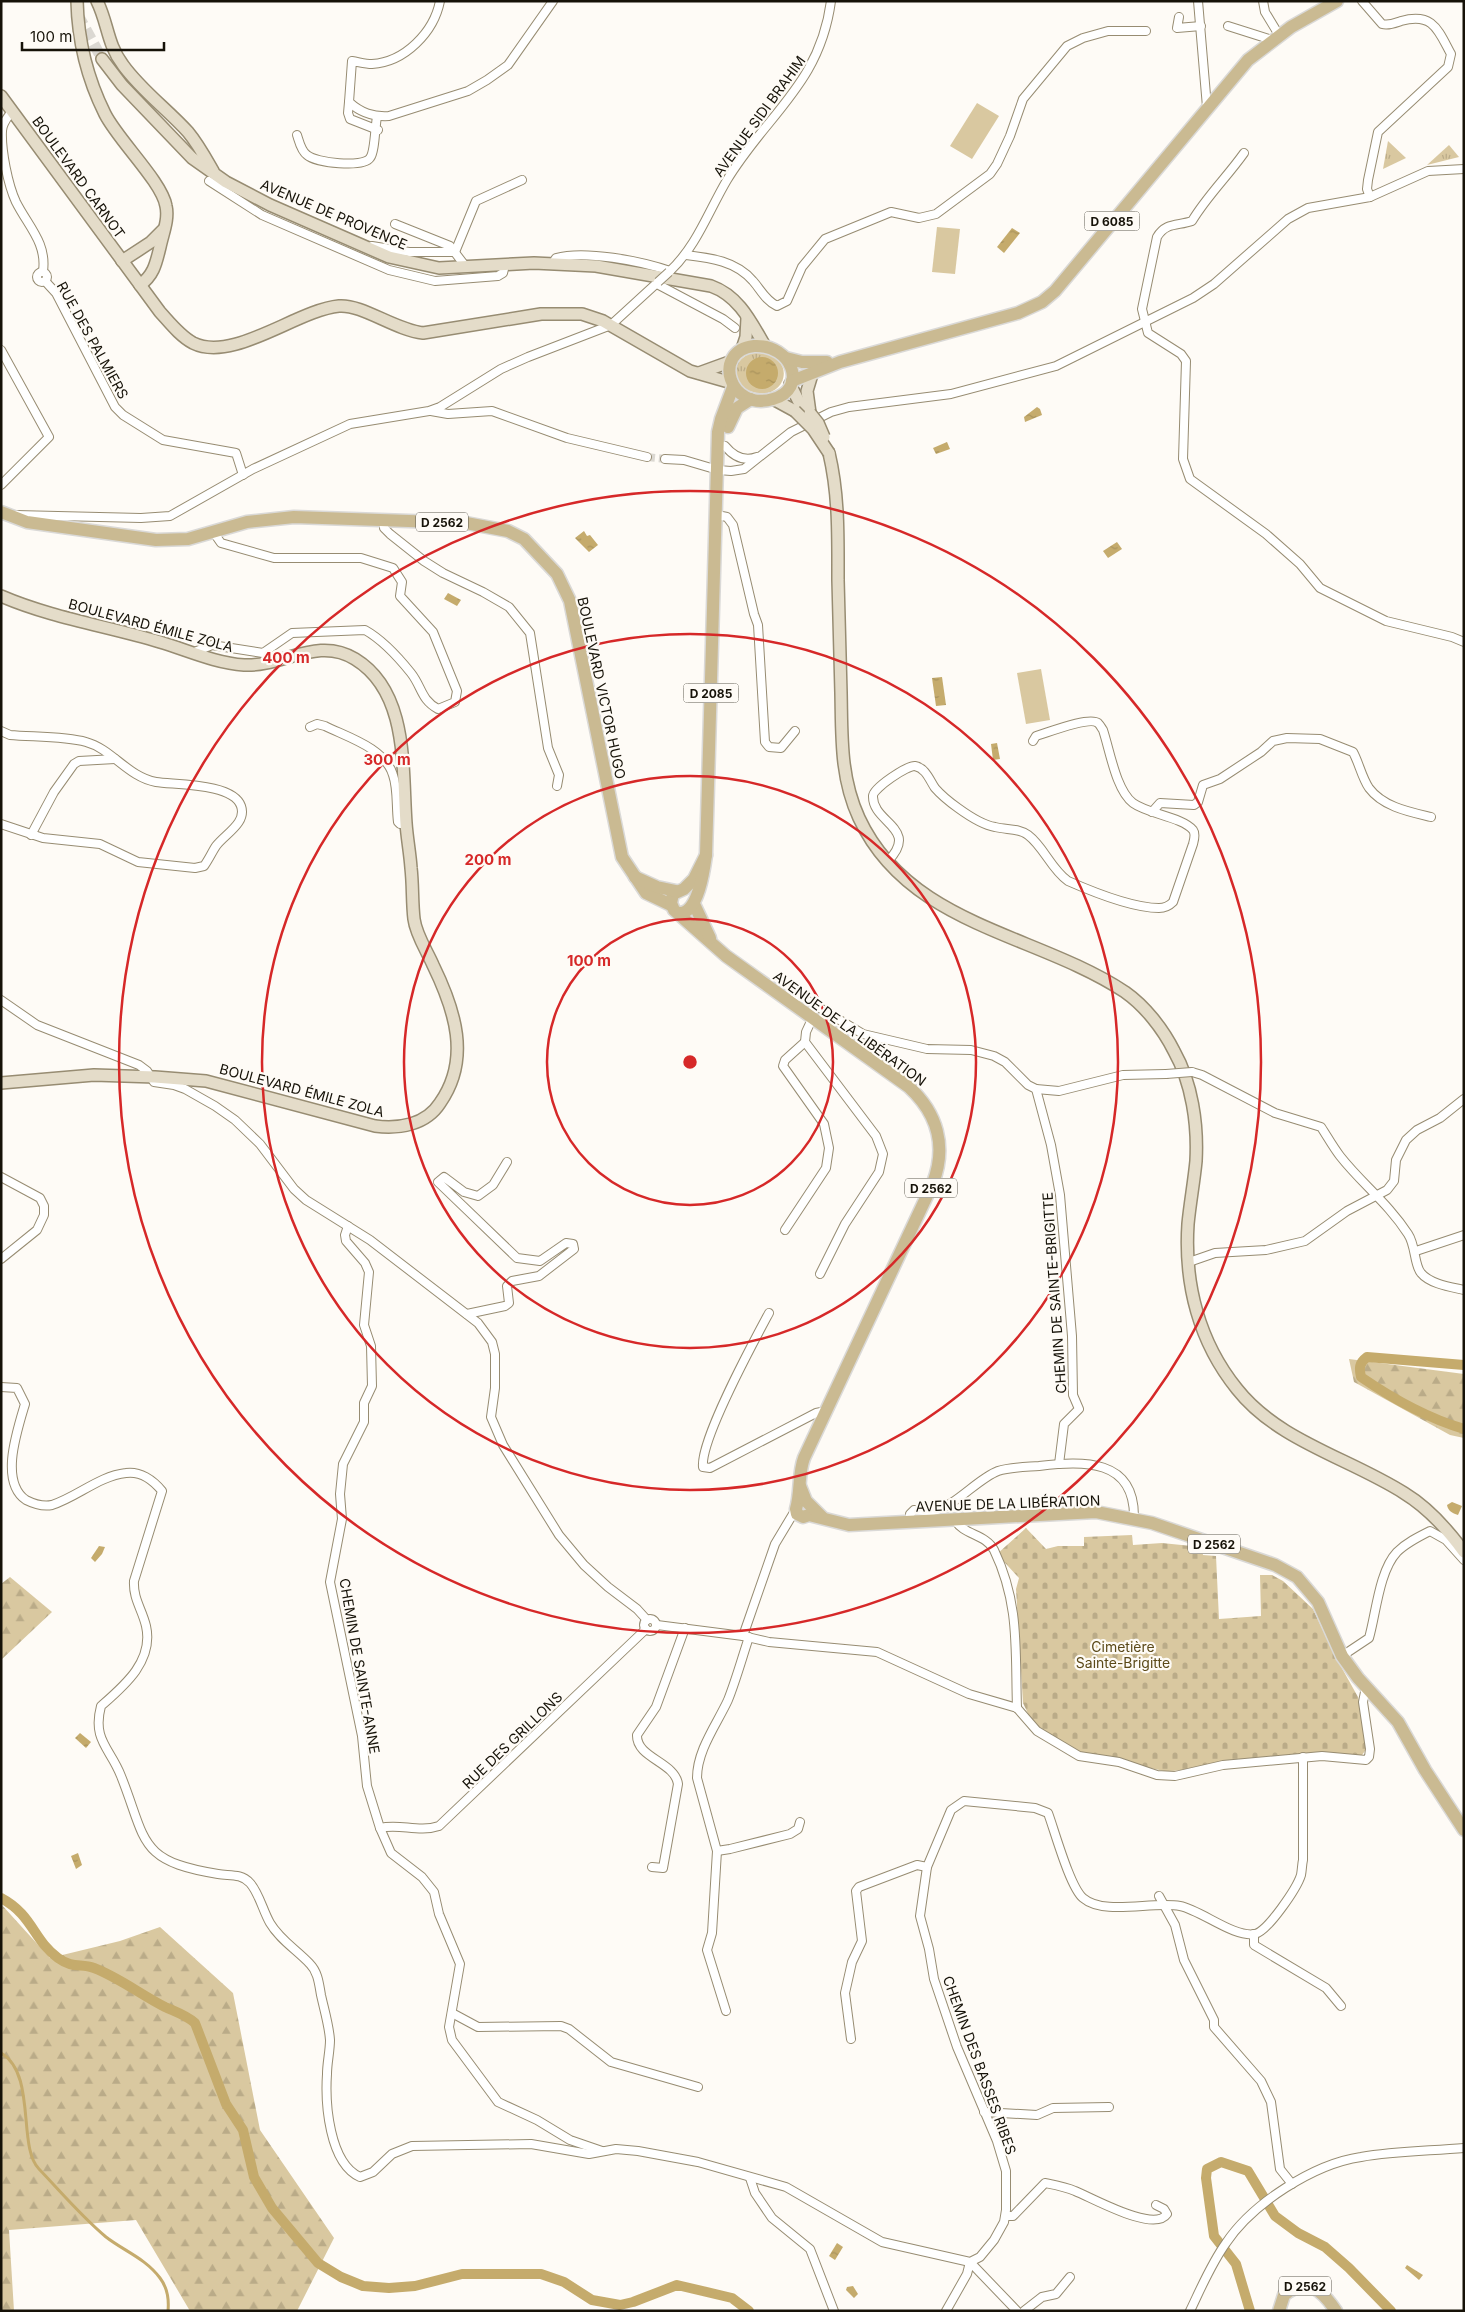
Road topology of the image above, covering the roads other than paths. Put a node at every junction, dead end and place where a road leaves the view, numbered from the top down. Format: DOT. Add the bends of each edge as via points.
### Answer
graph roads {
  1 [pos="77,1"];
  2 [pos="97,1"];
  3 [pos="440,1"];
  4 [pos="553,1"];
  5 [pos="831,1"];
  6 [pos="1198,1"];
  7 [pos="1263,1"];
  8 [pos="1337,1"];
  9 [pos="1362,1"];
  10 [pos="1180,17"];
  11 [pos="1201,26"];
  12 [pos="1228,26"];
  13 [pos="1146,31"];
  14 [pos="1276,37"];
  15 [pos="102,59"];
  16 [pos="1,96"];
  17 [pos="349,102"];
  18 [pos="1207,107"];
  19 [pos="12,111"];
  20 [pos="149,112"];
  21 [pos="377,116"];
  22 [pos="376,130"];
  23 [pos="297,134"];
  24 [pos="200,148"];
  25 [pos="1244,153"];
  26 [pos="1464,169"];
  27 [pos="212,178"];
  28 [pos="522,180"];
  29 [pos="1370,197"];
  30 [pos="395,224"];
  31 [pos="164,229"];
  32 [pos="360,244"];
  33 [pos="140,250"];
  34 [pos="455,252"];
  35 [pos="686,255"];
  36 [pos="122,262"];
  37 [pos="156,264"];
  38 [pos="552,264"];
  39 [pos="505,265"];
  40 [pos="466,267"];
  41 [pos="669,272"];
  42 [pos="656,284"];
  43 [pos="140,285"];
  44 [pos="747,318"];
  45 [pos="1144,321"];
  46 [pos="611,326"];
  47 [pos="735,328"];
  48 [pos="765,346"];
  49 [pos="742,349"];
  50 [pos="1,350"];
  51 [pos="786,358"];
  52 [pos="732,361"];
  53 [pos="840,362"];
  54 [pos="813,371"];
  55 [pos="699,373"];
  56 [pos="791,382"];
  57 [pos="732,385"];
  58 [pos="751,399"];
  59 [pos="773,399"];
  60 [pos="801,405"];
  61 [pos="429,411"];
  62 [pos="725,446"];
  63 [pos="829,453"];
  64 [pos="759,456"];
  65 [pos="647,457"];
  66 [pos="665,459"];
  67 [pos="720,470"];
  68 [pos="243,475"];
  69 [pos="1,485"];
  70 [pos="4,514"];
  71 [pos="717,515"];
  72 [pos="384,520"];
  73 [pos="214,533"];
  74 [pos="1,596"];
  75 [pos="1464,642"];
  76 [pos="192,653"];
  77 [pos="310,727"];
  78 [pos="1,731"];
  79 [pos="795,731"];
  80 [pos="1034,741"];
  81 [pos="115,759"];
  82 [pos="557,786"];
  83 [pos="1152,812"];
  84 [pos="1431,817"];
  85 [pos="1,824"];
  86 [pos="406,824"];
  87 [pos="31,835"];
  88 [pos="706,855"];
  89 [pos="888,861"];
  90 [pos="633,876"];
  91 [pos="680,890"];
  92 [pos="694,902"];
  93 [pos="676,909"];
  94 [pos="714,947"];
  95 [pos="1,1000"];
  96 [pos="789,1000"];
  97 [pos="813,1017"];
  98 [pos="805,1042"];
  99 [pos="150,1077"];
  100 [pos="1,1083"];
  101 [pos="1036,1089"];
  102 [pos="1464,1099"];
  103 [pos="507,1162"];
  104 [pos="1,1177"];
  105 [pos="1377,1194"];
  106 [pos="348,1226"];
  107 [pos="785,1230"];
  108 [pos="1464,1235"];
  109 [pos="1416,1251"];
  110 [pos="1,1259"];
  111 [pos="1189,1262"];
  112 [pos="820,1274"];
  113 [pos="1464,1290"];
  114 [pos="769,1313"];
  115 [pos="467,1314"];
  116 [pos="1,1387"];
  117 [pos="826,1411"];
  118 [pos="1059,1464"];
  119 [pos="803,1509"];
  120 [pos="1134,1518"];
  121 [pos="955,1520"];
  122 [pos="910,1522"];
  123 [pos="1464,1552"];
  124 [pos="1464,1560"];
  125 [pos="646,1620"];
  126 [pos="656,1625"];
  127 [pos="685,1628"];
  128 [pos="646,1630"];
  129 [pos="746,1637"];
  130 [pos="1342,1656"];
  131 [pos="1366,1687"];
  132 [pos="1017,1708"];
  133 [pos="1303,1757"];
  134 [pos="800,1822"];
  135 [pos="380,1828"];
  136 [pos="1464,1830"];
  137 [pos="717,1850"];
  138 [pos="652,1867"];
  139 [pos="927,1867"];
  140 [pos="1159,1896"];
  141 [pos="1163,1904"];
  142 [pos="1254,1934"];
  143 [pos="1341,2006"];
  144 [pos="726,2011"];
  145 [pos="452,2014"];
  146 [pos="851,2038"];
  147 [pos="698,2086"];
  148 [pos="1109,2107"];
  149 [pos="984,2112"];
  150 [pos="1464,2148"];
  151 [pos="603,2151"];
  152 [pos="750,2178"];
  153 [pos="1292,2184"];
  154 [pos="1156,2205"];
  155 [pos="1006,2216"];
  156 [pos="970,2262"];
  157 [pos="1070,2277"];
  158 [pos="834,2311"];
  159 [pos="946,2311"];
  160 [pos="1017,2311"];
  161 [pos="1024,2311"];
  162 [pos="1190,2311"];
  163 [pos="1279,2311"];
  164 [pos="1336,2311"];
  1 -- 31 [label="main road" via="82,52 95,91 106,116 164,199 167,217"];
  2 -- 24 [label="main road, AVENUE DE PROVENCE" via="107,36 122,64"];
  3 -- 17 [label="street" via="423,38 410,48 383,62 352,62"];
  4 -- 21 [label="street" via="508,65 487,80 468,91 431,104 389,116"];
  5 -- 35 [label="street, AVENUE SIDI BRAHIM" via="823,40 814,62 727,180"];
  6 -- 11 [label="street"];
  7 -- 14 [label="street"];
  8 -- 14 [label="main road, D 6085"];
  9 -- 29 [label="street" via="1382,24 1413,18 1431,22 1451,54 1448,67 1378,132 1368,180"];
  10 -- 11 [label="street" via="1178,28"];
  11 -- 18 [label="street"];
  12 -- 14 [label="street"];
  13 -- 35 [label="street" via="1108,31 1067,46 1023,99 1010,136 990,174 936,214 919,218 891,212 826,239 802,268 782,305 777,306 767,300 741,268"];
  14 -- 18 [label="main road, D 6085" via="1248,60"];
  15 -- 20 [label="main road, AVENUE DE PROVENCE"];
  16 -- 19 [label="main road, BOULEVARD CARNOT"];
  17 -- 21 [label="street" via="358,111"];
  17 -- 22 [label="street" via="350,119"];
  18 -- 53 [label="main road, D 6085" via="1055,291 1042,302 1018,313"];
  19 -- 36 [label="main road, BOULEVARD CARNOT"];
  19 -- 68 [label="street, RUE DES PALMIERS" via="2,130 4,157 15,199 42,247 45,281 57,296 116,407 123,415 169,442 236,453"];
  20 -- 24 [label="main road" via="191,149"];
  20 -- 27 [label="main road, AVENUE DE PROVENCE"];
  21 -- 22 [label="street"];
  22 -- 23 [label="street" via="372,156 366,163 357,165 312,159 306,155"];
  24 -- 27 [label="main road, AVENUE DE PROVENCE"];
  25 -- 45 [label="street" via="1192,221 1161,230 1142,309"];
  26 -- 29 [label="street" via="1428,171"];
  27 -- 32 [label="main road, AVENUE DE PROVENCE"];
  27 -- 39 [label="street" via="262,215 389,270 452,281 498,276 503,273"];
  28 -- 34 [label="street" via="476,201"];
  29 -- 45 [label="street" via="1317,206 1294,215 1214,284 1176,307"];
  30 -- 34 [label="street" via="450,246"];
  31 -- 33 [label="main road"];
  31 -- 37 [label="main road"];
  32 -- 34 [label="street" via="409,252"];
  32 -- 40 [label="main road, AVENUE DE PROVENCE" via="388,257 413,263 438,268"];
  33 -- 36 [label="main road"];
  33 -- 37 [label="main road" via="149,252"];
  34 -- 40 [label="street"];
  35 -- 41 [label="street, AVENUE SIDI BRAHIM"];
  36 -- 43 [label="main road, BOULEVARD CARNOT"];
  37 -- 43 [label="main road" via="152,274"];
  38 -- 39 [label="main road, AVENUE DE PROVENCE"];
  38 -- 41 [label="street" via="556,258 565,256 593,256 640,262"];
  38 -- 44 [label="main road, AVENUE DE PROVENCE" via="596,266 711,286 732,297"];
  39 -- 40 [label="main road, AVENUE DE PROVENCE"];
  41 -- 42 [label="street, AVENUE SIDI BRAHIM, bridge"];
  42 -- 46 [label="street, AVENUE SIDI BRAHIM"];
  42 -- 47 [label="street"];
  43 -- 46 [label="main road, BOULEVARD CARNOT" via="180,334 192,343 209,348 238,343 340,306 358,310 403,330 423,333 561,313 582,314"];
  44 -- 48 [label="main road"];
  44 -- 49 [label="main road"];
  45 -- 64 [label="street" via="1056,366 951,394 849,406 831,412 802,426"];
  45 -- 75 [label="street" via="1148,333 1181,354 1186,361 1183,459 1190,479 1266,534 1300,564 1320,588 1386,621"];
  46 -- 55 [label="main road, BOULEVARD CARNOT"];
  46 -- 61 [label="street" via="528,356"];
  48 -- 49 [label="main road"];
  48 -- 51 [label="main road"];
  49 -- 52 [label="main road"];
  50 -- 69 [label="street" via="49,437"];
  51 -- 53 [label="main road, D 6085" via="802,362"];
  51 -- 56 [label="main road" via="792,367"];
  52 -- 55 [label="main road"];
  52 -- 57 [label="main road" via="729,374"];
  53 -- 54 [label="main road, D 6085"];
  54 -- 56 [label="main road, D 6085"];
  54 -- 60 [label="main road"];
  55 -- 57 [label="main road, BOULEVARD CARNOT"];
  56 -- 59 [label="main road" via="783,394"];
  56 -- 60 [label="main road"];
  57 -- 58 [label="main road" via="737,392"];
  57 -- 67 [label="main road, D 2085" via="719,425"];
  58 -- 59 [label="main road"];
  58 -- 62 [label="main road, D 2085" via="737,408 729,420"];
  59 -- 60 [label="main road"];
  60 -- 63 [label="main road, bridge"];
  60 -- 63 [label="main road, bridge" via="822,431"];
  61 -- 65 [label="street" via="448,414 492,411 567,438"];
  61 -- 68 [label="street" via="350,424"];
  62 -- 64 [label="street" via="740,458"];
  62 -- 67 [label="main road, D 2085"];
  63 -- 89 [label="main road" via="838,513 842,756 858,815 866,833"];
  64 -- 67 [label="street" via="744,469"];
  66 -- 67 [label="street" via="684,460"];
  67 -- 71 [label="main road, D 2085"];
  68 -- 70 [label="street" via="170,516"];
  70 -- 73 [label="main road, BOULEVARD VICTOR HUGO / D 2562" via="27,522 156,540 188,539"];
  71 -- 79 [label="street" via="727,517 733,525 758,625 765,742 769,747 781,748"];
  71 -- 88 [label="main road, D 2085"];
  72 -- 73 [label="main road, BOULEVARD VICTOR HUGO / D 2562" via="271,518"];
  72 -- 82 [label="street" via="384,528 424,561 508,607 530,633 548,748 559,775"];
  72 -- 90 [label="main road, BOULEVARD VICTOR HUGO / D 2562" via="466,523 508,531 536,549 557,574 570,601 622,857"];
  73 -- 76 [label="street" via="220,543 274,558 361,558 393,568 402,582 400,596 433,632 457,691 455,702 438,709 428,704 411,673 373,634 365,630 292,633 263,653 212,645"];
  74 -- 76 [label="main road, BOULEVARD ÉMILE ZOLA"];
  76 -- 86 [label="main road, BOULEVARD ÉMILE ZOLA" via="243,665 308,651 325,650 355,658 378,680 397,723"];
  77 -- 86 [label="street" via="317,724 325,726 376,752 387,763 394,775 398,822"];
  78 -- 81 [label="street" via="10,735 88,742"];
  80 -- 83 [label="street" via="1036,736 1072,725 1098,723 1126,796"];
  81 -- 87 [label="street" via="74,764 54,792"];
  81 -- 87 [label="street" via="146,779 202,786 226,793 239,802 242,816 200,867 138,862 100,844"];
  83 -- 84 [label="street" via="1160,803 1194,806 1203,785 1220,779 1273,741 1303,738 1320,739 1353,752 1369,787 1383,801"];
  83 -- 89 [label="street" via="1186,825 1195,836 1173,902 1168,907 1125,901 1068,881 1060,876 1030,836 1023,831 983,823 958,808 916,766 908,767 875,790 873,796 877,808 900,838"];
  85 -- 87 [label="street"];
  86 -- 99 [label="main road, BOULEVARD ÉMILE ZOLA" via="415,921 447,996 456,1024 459,1049 453,1083 437,1108 408,1126 383,1128 216,1083"];
  88 -- 91 [label="main road, D 2085" via="698,874"];
  88 -- 92 [label="main road, D 2085"];
  89 -- 111 [label="main road" via="938,904 977,925 1091,974 1126,993 1149,1014 1174,1050 1187,1080 1194,1116 1196,1158 1188,1226"];
  90 -- 91 [label="main road" via="657,887"];
  90 -- 93 [label="main road, BOULEVARD VICTOR HUGO / D 2562" via="646,893"];
  91 -- 92 [label="main road" via="691,893"];
  91 -- 93 [label="main road" via="671,898"];
  92 -- 93 [label="main road" via="689,911"];
  92 -- 94 [label="main road, AVENUE DE LA LIBÉRATION / D 2562"];
  93 -- 94 [label="main road, AVENUE DE LA LIBÉRATION / D 2562"];
  94 -- 96 [label="main road, AVENUE DE LA LIBÉRATION / D 2562"];
  95 -- 99 [label="street" via="37,1025 139,1065"];
  96 -- 97 [label="main road, AVENUE DE LA LIBÉRATION / D 2562"];
  96 -- 101 [label="street" via="800,996 863,1034 927,1049 971,1050 994,1056"];
  97 -- 98 [label="street"];
  97 -- 117 [label="main road, AVENUE DE LA LIBÉRATION / D 2562" via="921,1098 936,1125 940,1146 933,1183"];
  98 -- 107 [label="street" via="785,1060 783,1066 824,1124 829,1148 826,1168"];
  98 -- 112 [label="street" via="876,1136 883,1154 879,1172 845,1224"];
  99 -- 100 [label="main road, BOULEVARD ÉMILE ZOLA" via="94,1075"];
  99 -- 106 [label="street" via="154,1082 185,1089 235,1120 260,1144 294,1189"];
  101 -- 105 [label="street, bridge" via="1059,1091 1123,1075 1192,1072 1202,1075 1275,1113 1321,1127 1339,1155"];
  101 -- 118 [label="street, CHEMIN DE SAINTE-BRIGITTE" via="1060,1195 1072,1336 1073,1396 1079,1409 1064,1424"];
  102 -- 105 [label="street" via="1406,1140 1396,1160 1394,1181 1387,1190"];
  103 -- 115 [label="street" via="493,1185 478,1196 464,1192 444,1177 438,1182 517,1258 540,1261 566,1243 573,1244 574,1249 539,1276 512,1281 507,1286 509,1302 505,1306"];
  104 -- 110 [label="street" via="40,1198 44,1215 37,1230"];
  105 -- 109 [label="street" via="1408,1234"];
  105 -- 111 [label="street" via="1347,1210 1305,1240 1266,1250 1214,1252"];
  106 -- 115 [label="street"];
  106 -- 135 [label="street, CHEMIN DE SAINTE-ANNE" via="346,1241 369,1272 364,1325 371,1346 372,1386 364,1403 364,1422 343,1464 342,1519 330,1582 362,1736 367,1786"];
  108 -- 109 [label="street"];
  109 -- 113 [label="street" via="1418,1270 1423,1276"];
  111 -- 123 [label="main road" via="1196,1313 1209,1348 1249,1404 1264,1417 1331,1456 1405,1493 1437,1520"];
  114 -- 117 [label="street" via="704,1450 703,1467 710,1468 816,1413"];
  115 -- 125 [label="street" via="492,1342 495,1378 491,1417 503,1445 560,1535 584,1565"];
  116 -- 151 [label="street" via="17,1388 25,1404 5,1470 10,1488 18,1497 40,1506 52,1505 127,1472 153,1480 162,1491 134,1581 134,1595 146,1626 146,1647 138,1668 125,1685 101,1706 98,1731 121,1775 137,1824 150,1849 190,1869 237,1875 249,1882 270,1924 312,1966 318,1978 330,2039 326,2076 333,2138 343,2163 360,2177 373,2172 392,2154 412,2146 531,2144 574,2153"];
  117 -- 119 [label="main road, AVENUE DE LA LIBÉRATION / D 2562" via="804,1458 799,1483"];
  118 -- 120 [label="street" via="1090,1463 1111,1470 1126,1484 1133,1502"];
  118 -- 122 [label="street" via="996,1472 934,1511 914,1510 910,1514"];
  119 -- 122 [label="main road, AVENUE DE LA LIBÉRATION / D 2562" via="824,1519 849,1524"];
  119 -- 129 [label="street" via="787,1521 775,1544"];
  120 -- 121 [label="main road, AVENUE DE LA LIBÉRATION / D 2562" via="1096,1512"];
  120 -- 130 [label="main road, AVENUE DE LA LIBÉRATION / D 2562" via="1243,1553 1297,1577 1318,1602"];
  121 -- 122 [label="main road, AVENUE DE LA LIBÉRATION / D 2562"];
  121 -- 132 [label="street" via="961,1527 987,1541 1007,1579 1013,1605"];
  124 -- 130 [label="street" via="1446,1540 1430,1531 1410,1542 1396,1554 1380,1586 1369,1638"];
  125 -- 126 [label="street" via="652,1619"];
  125 -- 128 [label="street"];
  126 -- 127 [label="street"];
  126 -- 128 [label="street" via="652,1631"];
  127 -- 129 [label="street"];
  127 -- 138 [label="street" via="656,1708 637,1735 639,1745 675,1776 678,1784 663,1868"];
  128 -- 135 [label="street, RUE DES GRILLONS" via="439,1826 428,1830 394,1825"];
  129 -- 132 [label="street" via="878,1652 969,1694"];
  129 -- 137 [label="street" via="728,1700 697,1770"];
  130 -- 131 [label="main road, AVENUE DE LA LIBÉRATION / D 2562"];
  131 -- 133 [label="street" via="1363,1702 1368,1721 1369,1757 1366,1760"];
  131 -- 136 [label="main road, AVENUE DE LA LIBÉRATION / D 2562" via="1398,1722"];
  132 -- 133 [label="street" via="1037,1731 1079,1756 1119,1762 1157,1775 1175,1776 1223,1765"];
  133 -- 142 [label="street" via="1301,1875 1265,1929"];
  134 -- 137 [label="street" via="798,1829 790,1834"];
  135 -- 145 [label="street, CHEMIN DE SAINTE-ANNE" via="391,1853 422,1877 434,1892 439,1914 460,1964"];
  137 -- 144 [label="street" via="712,1933 707,1950"];
  139 -- 141 [label="street, CHEMIN DES BASSES RIBES" via="951,1810 964,1801 1035,1808 1048,1814 1073,1886 1082,1897 1094,1905 1107,1907"];
  139 -- 146 [label="street" via="917,1865 859,1887 856,1891 862,1941 852,1962 845,1993"];
  139 -- 149 [label="street, CHEMIN DES BASSES RIBES" via="920,1916 934,1979"];
  140 -- 141 [label="street"];
  141 -- 142 [label="street, CHEMIN DES BASSES RIBES" via="1182,1907 1241,1932"];
  141 -- 153 [label="street" via="1175,1925 1184,1960 1214,2020 1214,2028 1261,2081 1271,2102 1280,2169"];
  142 -- 143 [label="street" via="1254,1945 1326,1988"];
  145 -- 147 [label="street" via="486,2028 561,2026 611,2062"];
  145 -- 151 [label="street, CHEMIN DE SAINTE-ANNE" via="449,2027 452,2040 498,2102 570,2140"];
  148 -- 149 [label="street" via="1053,2108 1037,2115"];
  149 -- 155 [label="street, CHEMIN DES BASSES RIBES" via="1006,2171"];
  150 -- 153 [label="street" via="1359,2157 1309,2174"];
  151 -- 152 [label="street" via="616,2148 698,2162"];
  152 -- 156 [label="street" via="786,2187 882,2242"];
  152 -- 158 [label="street" via="754,2193 772,2218 810,2250"];
  153 -- 162 [label="street" via="1240,2225 1216,2259"];
  154 -- 155 [label="street" via="1167,2214 1159,2221 1124,2212 1074,2190 1045,2183 1014,2216"];
  155 -- 156 [label="street, CHEMIN DES BASSES RIBES" via="994,2240 980,2257"];
  156 -- 159 [label="street" via="967,2274"];
  156 -- 160 [label="street"];
  157 -- 161 [label="street" via="1056,2294 1042,2297"];
  163 -- 164 [label="main road, D 2562" via="1284,2295 1299,2286 1309,2286 1319,2291"];
}
